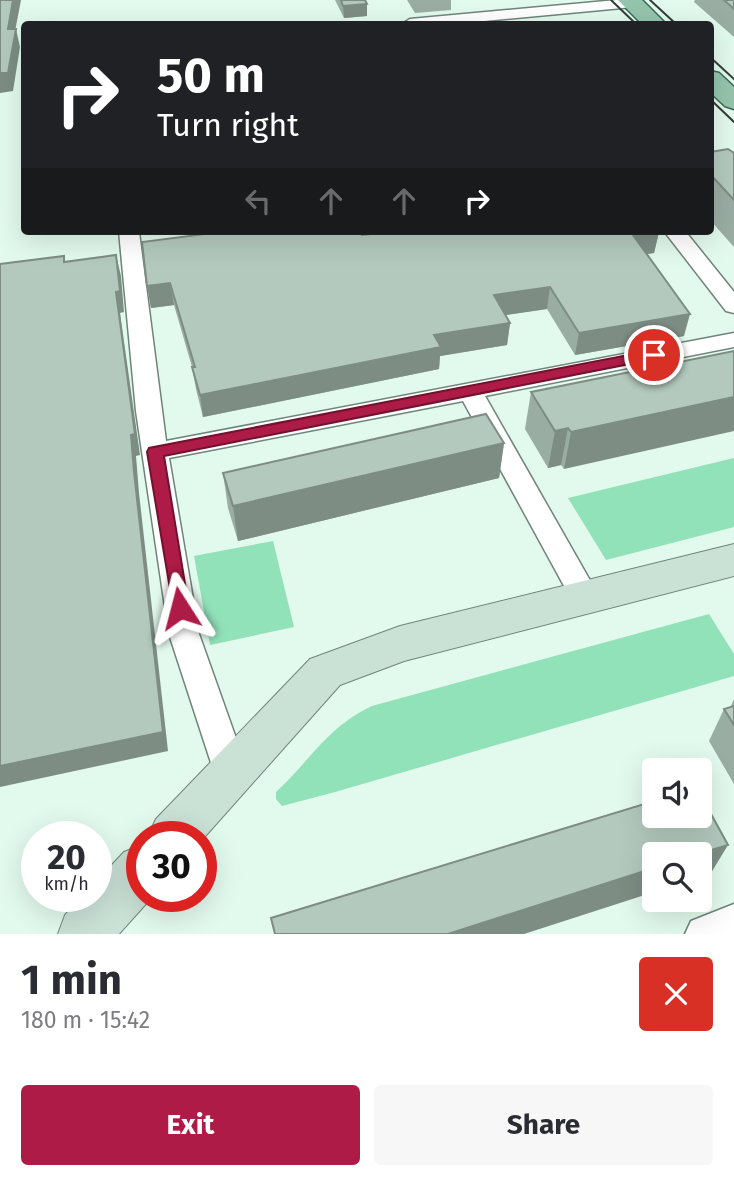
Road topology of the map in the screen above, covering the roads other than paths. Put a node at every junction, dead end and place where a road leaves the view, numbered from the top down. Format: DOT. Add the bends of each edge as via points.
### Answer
graph roads {
  1 [pos="631,2"];
  2 [pos="440,21"];
  3 [pos="652,21"];
  4 [pos="714,82"];
  5 [pos="734,101"];
  6 [pos="129,235"];
  7 [pos="677,235"];
  8 [pos="734,306"];
  9 [pos="734,340"];
  10 [pos="469,390"];
  11 [pos="155,452"];
  12 [pos="734,560"];
  13 [pos="585,597"];
  14 [pos="231,772"];
  15 [pos="187,821"];
  16 [pos="126,888"];
  17 [pos="734,923"];
  18 [pos="84,934"];
  19 [pos="704,934"];
  1 -- 2 [label="street"];
  1 -- 3 [label="main road"];
  4 -- 5 [label="main road"];
  6 -- 11 [label="street"];
  7 -- 8 [label="street"];
  9 -- 10 [label="street"];
  10 -- 11 [label="street"];
  10 -- 13 [label="street"];
  11 -- 14 [label="street" via="184,634"];
  12 -- 13 [label="street"];
  13 -- 14 [label="street" via="400,644 325,673"];
  14 -- 15 [label="street"];
  16 -- 18 [label="street"];
  17 -- 19 [label="street"];
}
